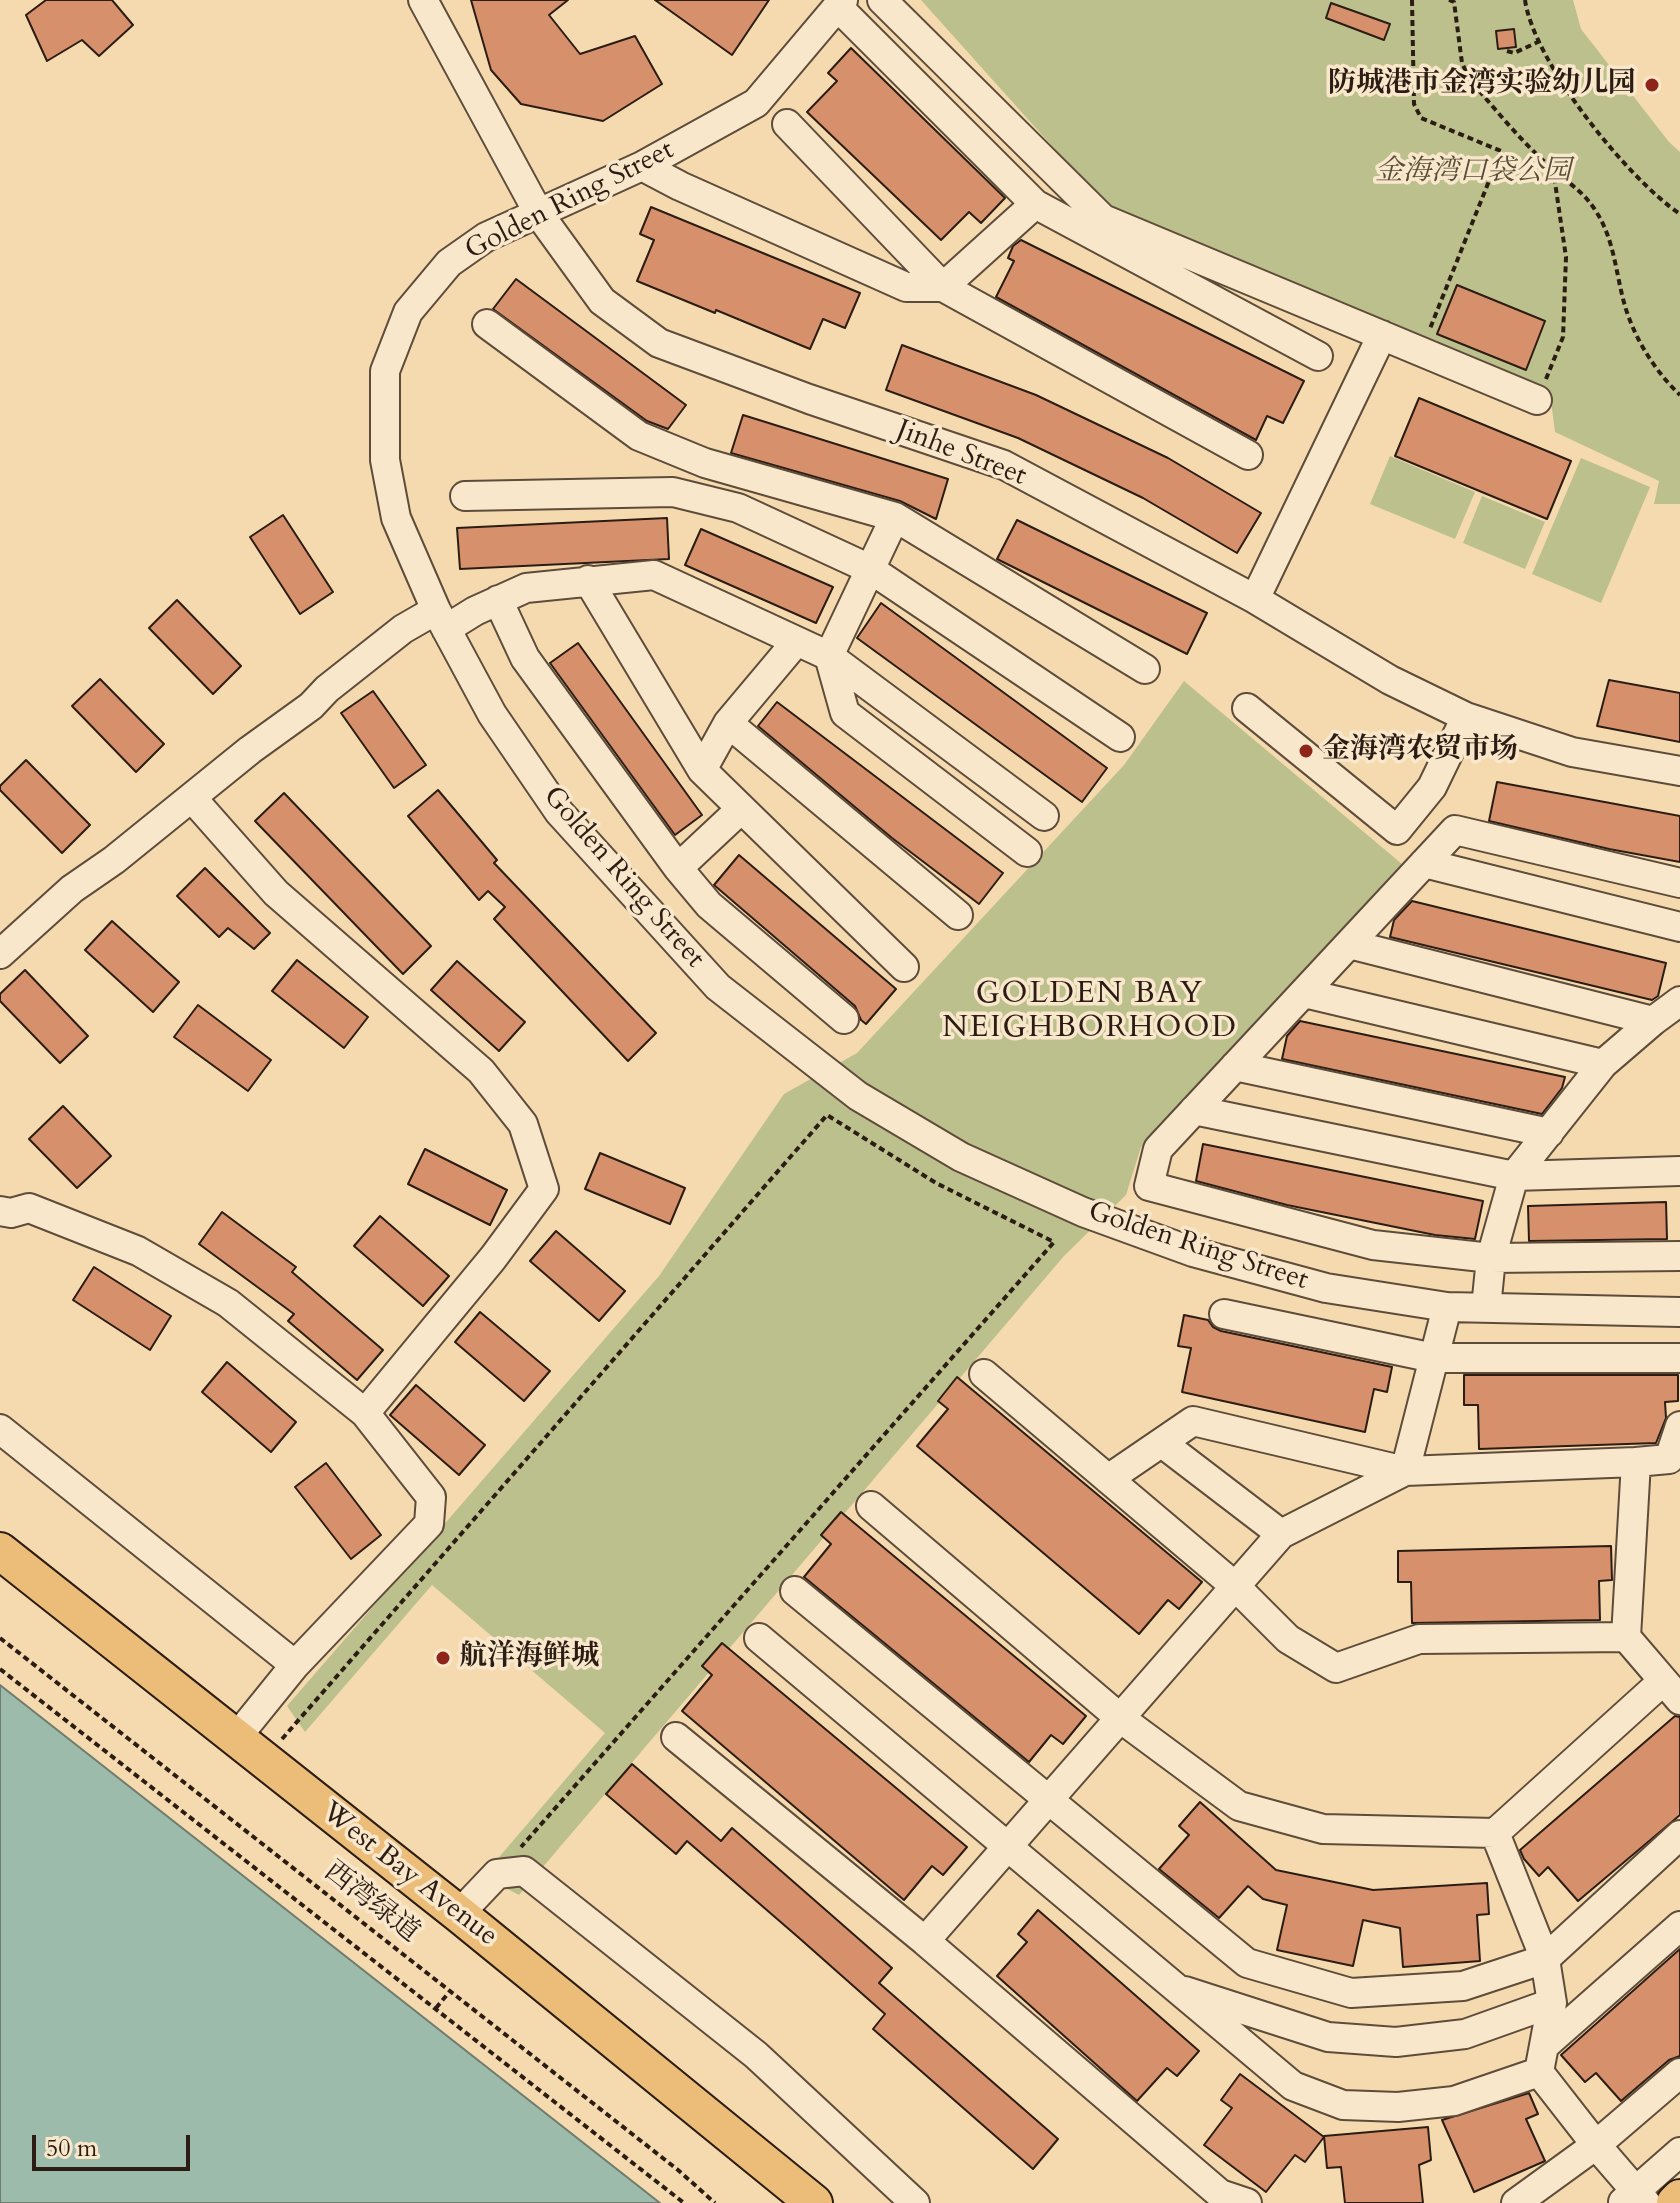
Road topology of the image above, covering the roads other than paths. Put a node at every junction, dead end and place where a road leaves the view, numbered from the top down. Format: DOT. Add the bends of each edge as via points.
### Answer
graph roads {
  1 [pos="423,0"];
  2 [pos="882,0"];
  3 [pos="841,4"];
  4 [pos="787,124"];
  5 [pos="642,166"];
  6 [pos="1035,204"];
  7 [pos="539,214"];
  8 [pos="943,287"];
  9 [pos="487,324"];
  10 [pos="1382,335"];
  11 [pos="1318,356"];
  12 [pos="1537,400"];
  13 [pos="1248,455"];
  14 [pos="465,496"];
  15 [pos="895,517"];
  16 [pos="870,569"];
  17 [pos="588,580"];
  18 [pos="1255,599"];
  19 [pos="498,600"];
  20 [pos="441,620"];
  21 [pos="796,642"];
  22 [pos="829,656"];
  23 [pos="1145,669"];
  24 [pos="1247,708"];
  25 [pos="1466,717"];
  26 [pos="728,723"];
  27 [pos="1120,737"];
  28 [pos="702,770"];
  29 [pos="1680,771"];
  30 [pos="192,798"];
  31 [pos="741,809"];
  32 [pos="1044,816"];
  33 [pos="1027,852"];
  34 [pos="1424,863"];
  35 [pos="678,868"];
  36 [pos="1680,883"];
  37 [pos="958,915"];
  38 [pos="1680,927"];
  39 [pos="1349,944"];
  40 [pos="0,954"];
  41 [pos="904,967"];
  42 [pos="1304,993"];
  43 [pos="1680,1001"];
  44 [pos="844,1019"];
  45 [pos="1653,1021"];
  46 [pos="1603,1064"];
  47 [pos="1235,1066"];
  48 [pos="1194,1110"];
  49 [pos="1549,1133"];
  50 [pos="1680,1171"];
  51 [pos="1514,1176"];
  52 [pos="0,1211"];
  53 [pos="1680,1256"];
  54 [pos="1491,1258"];
  55 [pos="1447,1307"];
  56 [pos="1486,1308"];
  57 [pos="1680,1312"];
  58 [pos="1224,1314"];
  59 [pos="1434,1358"];
  60 [pos="1680,1358"];
  61 [pos="984,1374"];
  62 [pos="365,1413"];
  63 [pos="1680,1426"];
  64 [pos="0,1429"];
  65 [pos="1162,1443"];
  66 [pos="1636,1462"];
  67 [pos="1405,1471"];
  68 [pos="1108,1479"];
  69 [pos="871,1506"];
  70 [pos="1281,1534"];
  71 [pos="0,1551"];
  72 [pos="1236,1587"];
  73 [pos="795,1591"];
  74 [pos="1626,1637"];
  75 [pos="759,1638"];
  76 [pos="295,1665"];
  77 [pos="1672,1690"];
  78 [pos="1120,1718"];
  79 [pos="676,1737"];
  80 [pos="236,1738"];
  81 [pos="1048,1800"];
  82 [pos="1495,1833"];
  83 [pos="1680,1835"];
  84 [pos="1006,1848"];
  85 [pos="459,1914"];
  86 [pos="1680,1926"];
  87 [pos="925,1941"];
  88 [pos="1545,1959"];
  89 [pos="1172,1987"];
  90 [pos="1552,2003"];
  91 [pos="1542,2059"];
  92 [pos="1680,2073"];
  93 [pos="1596,2145"];
  94 [pos="1680,2152"];
  95 [pos="1680,2198"];
  96 [pos="1635,2199"];
  97 [pos="814,2203"];
  98 [pos="915,2203"];
  99 [pos="1247,2203"];
  100 [pos="1516,2203"];
  101 [pos="1675,2203"];
  1 -- 7 [label="street, Jinhe Street"];
  2 -- 10 [label="street" via="1103,219"];
  3 -- 5 [label="street, Golden Ring Street" via="756,103"];
  3 -- 6 [label="street"];
  4 -- 8 [label="street"];
  5 -- 7 [label="street, Golden Ring Street"];
  5 -- 8 [label="street" via="906,287"];
  6 -- 8 [label="street"];
  6 -- 11 [label="street"];
  7 -- 18 [label="street, Jinhe Street" via="602,301 659,343 1004,465"];
  7 -- 20 [label="street, Golden Ring Street" via="486,237 449,263 408,312 385,371 385,460 396,518"];
  8 -- 13 [label="street"];
  9 -- 15 [label="street" via="639,436 705,463"];
  10 -- 12 [label="street"];
  10 -- 18 [label="street"];
  14 -- 16 [label="street" via="673,492 738,508"];
  15 -- 16 [label="street"];
  15 -- 23 [label="street"];
  16 -- 22 [label="street"];
  16 -- 27 [label="street"];
  17 -- 19 [label="street" via="526,588"];
  17 -- 21 [label="street" via="654,575"];
  17 -- 28 [label="street"];
  18 -- 25 [label="street, Jinhe Street" via="1390,680"];
  19 -- 20 [label="street"];
  19 -- 35 [label="street" via="525,658"];
  20 -- 30 [label="street" via="403,629"];
  20 -- 55 [label="street, Golden Ring Street" via="492,714 559,812 718,987 858,1096 961,1157 1083,1212 1193,1252 1326,1288"];
  21 -- 22 [label="street"];
  21 -- 26 [label="street"];
  22 -- 32 [label="street"];
  22 -- 33 [label="street" via="845,713"];
  24 -- 25 [label="street" via="1397,830 1432,787"];
  25 -- 29 [label="street, Jinhe Street" via="1572,752"];
  26 -- 28 [label="street"];
  26 -- 37 [label="street"];
  28 -- 31 [label="street"];
  30 -- 40 [label="street" via="72,889"];
  30 -- 62 [label="street" via="276,893 481,1071 523,1124 544,1189"];
  31 -- 35 [label="street"];
  31 -- 41 [label="street"];
  34 -- 36 [label="street" via="1455,830"];
  34 -- 38 [label="street"];
  34 -- 39 [label="street"];
  35 -- 44 [label="street" via="709,905"];
  39 -- 42 [label="street"];
  39 -- 45 [label="street"];
  42 -- 46 [label="street"];
  42 -- 47 [label="street"];
  43 -- 45 [label="street"];
  45 -- 46 [label="street"];
  46 -- 49 [label="street"];
  47 -- 48 [label="street"];
  47 -- 49 [label="street"];
  48 -- 51 [label="street"];
  48 -- 54 [label="street" via="1158,1149 1149,1186 1373,1245"];
  49 -- 51 [label="street"];
  50 -- 51 [label="street"];
  51 -- 54 [label="street"];
  52 -- 62 [label="street" via="29,1208 138,1251 228,1303"];
  53 -- 54 [label="street"];
  54 -- 56 [label="street"];
  55 -- 56 [label="street, Golden Ring Street"];
  55 -- 59 [label="street"];
  56 -- 57 [label="street, Golden Ring Street"];
  58 -- 59 [label="street"];
  59 -- 60 [label="street"];
  59 -- 67 [label="street"];
  61 -- 68 [label="street"];
  62 -- 76 [label="street" via="431,1497 429,1524"];
  63 -- 66 [label="street" via="1669,1459"];
  64 -- 76 [label="street"];
  65 -- 67 [label="street" via="1193,1421"];
  65 -- 68 [label="street"];
  65 -- 70 [label="street"];
  66 -- 67 [label="street"];
  66 -- 74 [label="street"];
  67 -- 70 [label="street"];
  68 -- 72 [label="street"];
  69 -- 78 [label="street"];
  70 -- 72 [label="street"];
  71 -- 80 [label="main road, West Bay Avenue"];
  72 -- 74 [label="street" via="1288,1639 1336,1668 1419,1639"];
  72 -- 78 [label="street"];
  73 -- 81 [label="street"];
  74 -- 77 [label="street"];
  75 -- 84 [label="street"];
  76 -- 80 [label="street"];
  77 -- 82 [label="street"];
  78 -- 81 [label="street"];
  78 -- 82 [label="street" via="1239,1806 1323,1829"];
  79 -- 87 [label="street"];
  80 -- 85 [label="main road, West Bay Avenue"];
  81 -- 84 [label="street"];
  81 -- 88 [label="street" via="1247,1963 1351,1993 1463,1986"];
  82 -- 88 [label="street"];
  83 -- 88 [label="street"];
  84 -- 87 [label="street"];
  84 -- 89 [label="street"];
  85 -- 97 [label="main road, West Bay Avenue"];
  85 -- 98 [label="street" via="497,1874 524,1871 756,2055"];
  86 -- 91 [label="street"];
  87 -- 99 [label="street" via="1220,2194"];
  88 -- 90 [label="street"];
  89 -- 90 [label="street" via="1328,2037 1396,2042 1465,2034"];
  89 -- 91 [label="street" via="1293,2086 1343,2105 1454,2101"];
  90 -- 91 [label="street"];
  91 -- 93 [label="street"];
  92 -- 93 [label="street"];
  93 -- 96 [label="street"];
  93 -- 100 [label="street"];
  94 -- 96 [label="street"];
  95 -- 101 [label="main road"];
}
